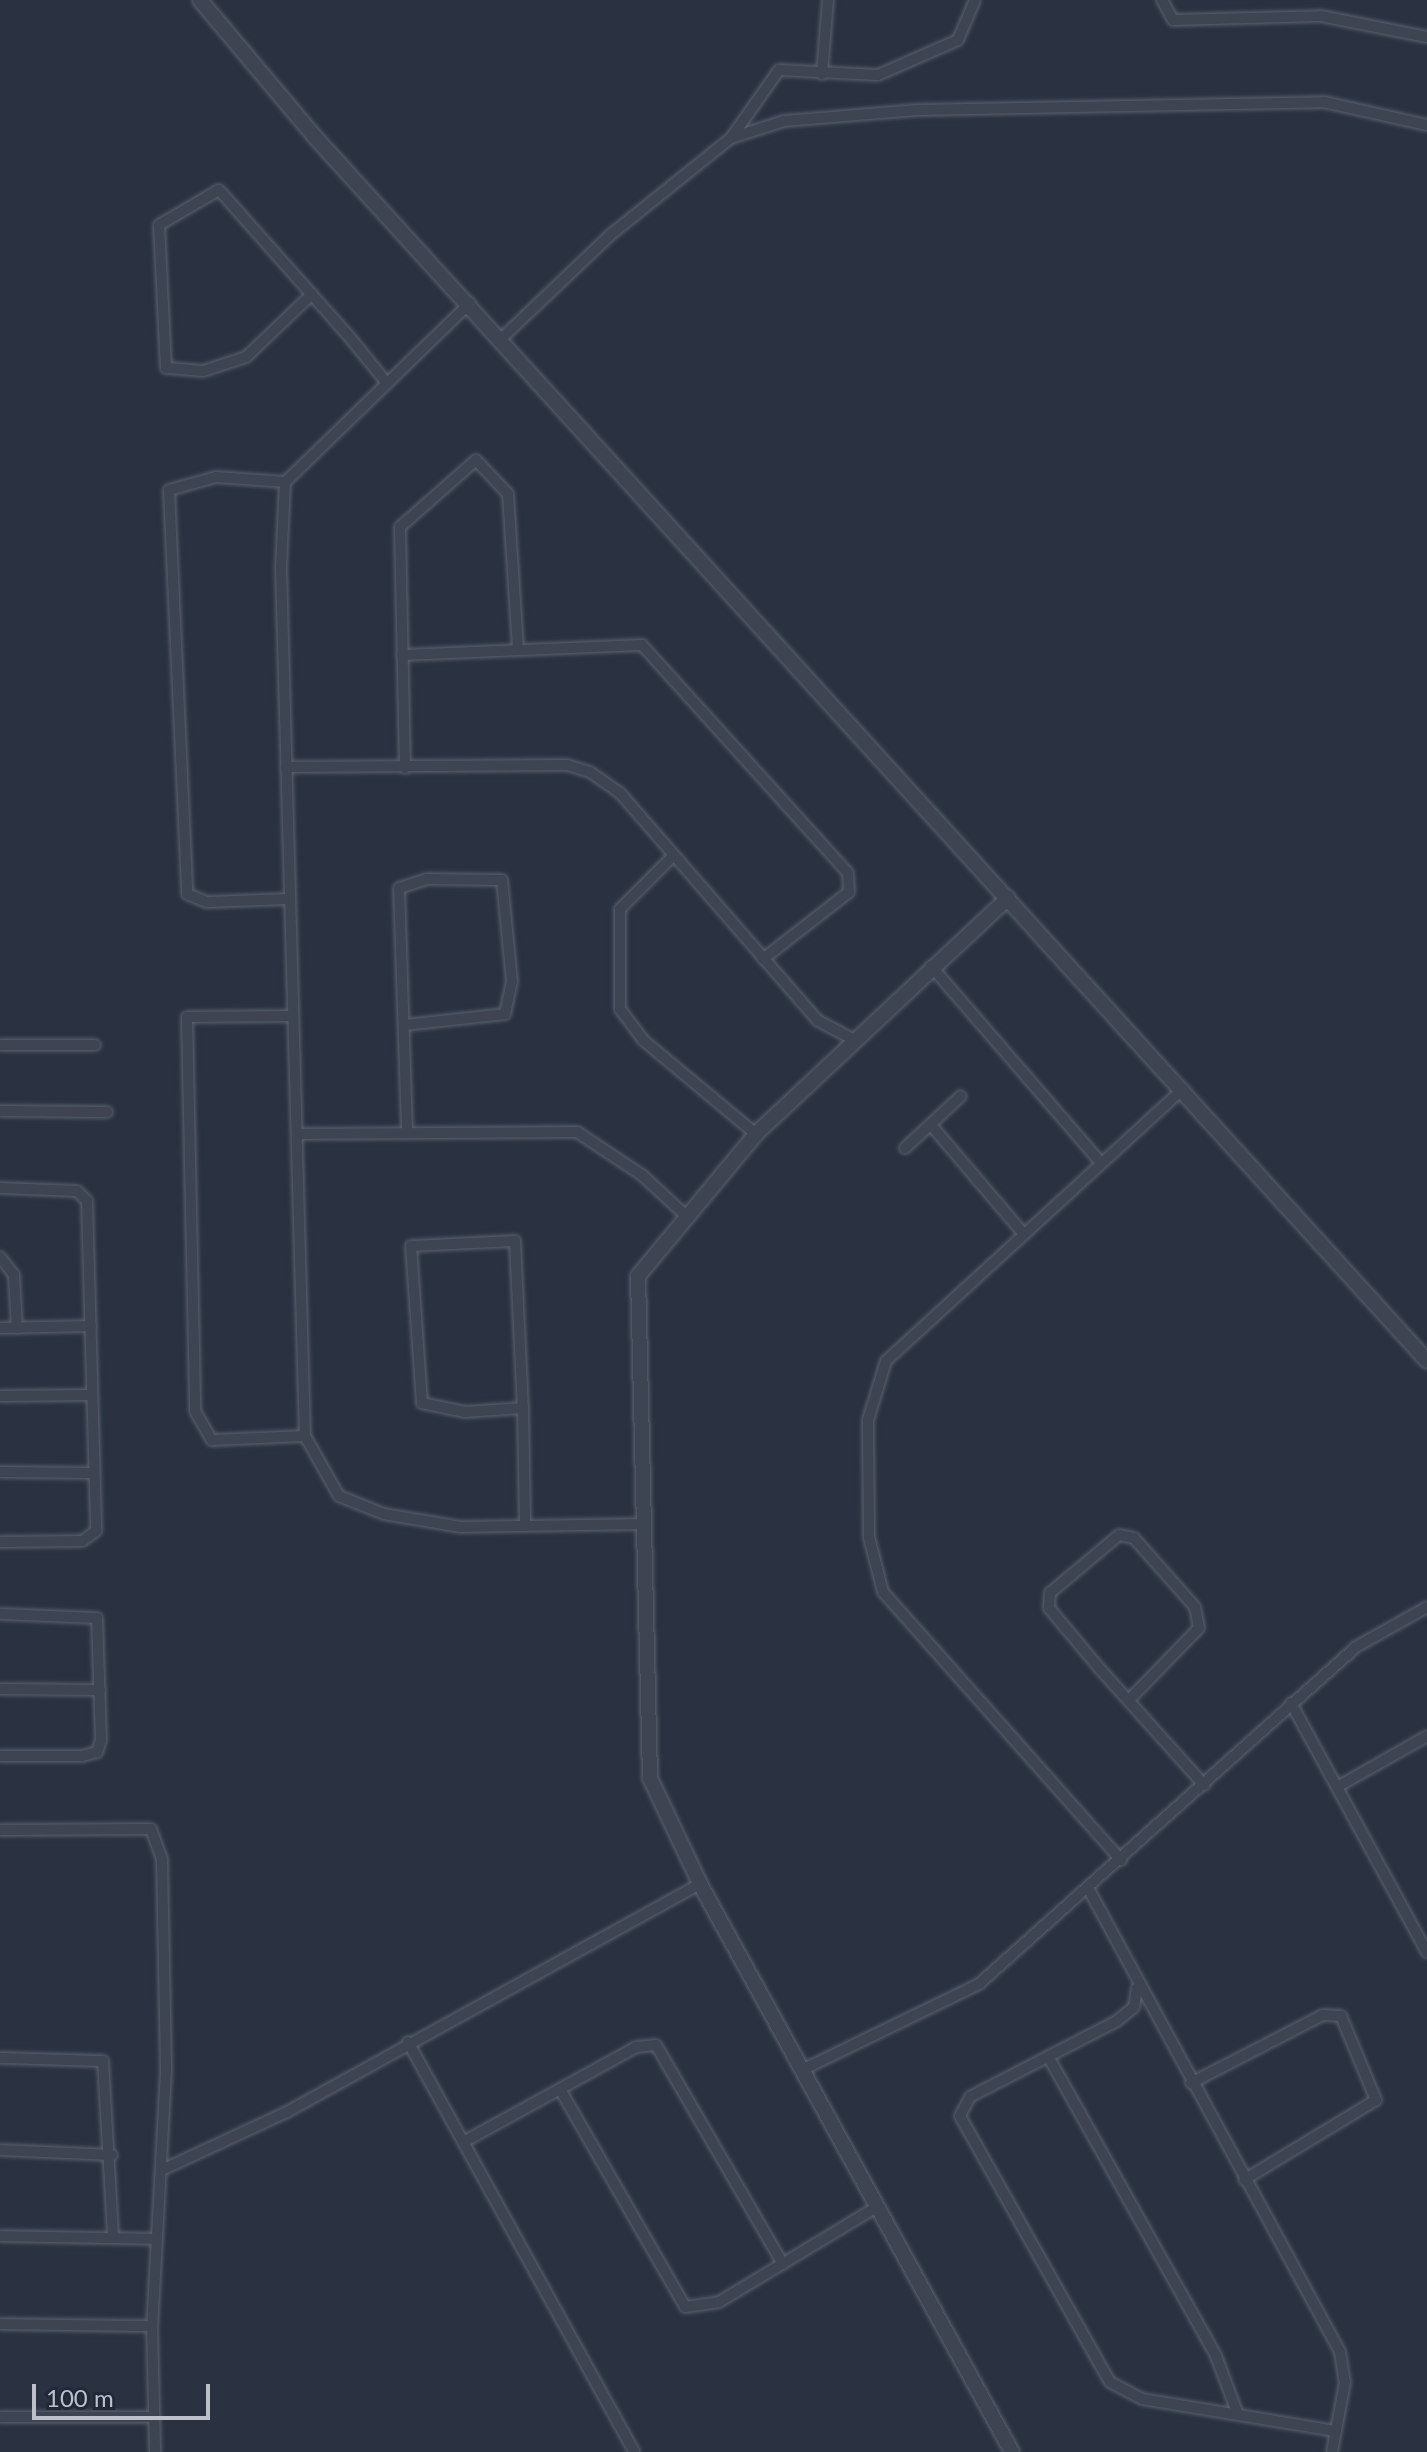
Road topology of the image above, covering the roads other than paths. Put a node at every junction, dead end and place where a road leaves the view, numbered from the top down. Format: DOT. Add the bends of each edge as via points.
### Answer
graph roads {
  1 [pos="200,0"];
  2 [pos="828,0"];
  3 [pos="975,0"];
  4 [pos="1162,0"];
  5 [pos="1427,37"];
  6 [pos="822,74"];
  7 [pos="1427,125"];
  8 [pos="731,138"];
  9 [pos="312,294"];
  10 [pos="470,303"];
  11 [pos="501,339"];
  12 [pos="386,382"];
  13 [pos="285,482"];
  14 [pos="518,648"];
  15 [pos="402,655"];
  16 [pos="286,767"];
  17 [pos="405,768"];
  18 [pos="671,858"];
  19 [pos="1008,898"];
  20 [pos="289,899"];
  21 [pos="763,959"];
  22 [pos="931,966"];
  23 [pos="293,1016"];
  24 [pos="405,1025"];
  25 [pos="854,1040"];
  26 [pos="0,1045"];
  27 [pos="95,1045"];
  28 [pos="1183,1089"];
  29 [pos="961,1096"];
  30 [pos="0,1111"];
  31 [pos="107,1112"];
  32 [pos="931,1125"];
  33 [pos="407,1133"];
  34 [pos="297,1134"];
  35 [pos="756,1134"];
  36 [pos="905,1148"];
  37 [pos="1101,1163"];
  38 [pos="0,1188"];
  39 [pos="685,1215"];
  40 [pos="1023,1233"];
  41 [pos="0,1257"];
  42 [pos="91,1326"];
  43 [pos="0,1328"];
  44 [pos="17,1328"];
  45 [pos="1427,1361"];
  46 [pos="91,1395"];
  47 [pos="0,1396"];
  48 [pos="523,1408"];
  49 [pos="305,1436"];
  50 [pos="0,1472"];
  51 [pos="92,1473"];
  52 [pos="525,1524"];
  53 [pos="642,1524"];
  54 [pos="0,1542"];
  55 [pos="1427,1607"];
  56 [pos="0,1614"];
  57 [pos="0,1689"];
  58 [pos="100,1690"];
  59 [pos="1129,1700"];
  60 [pos="1291,1703"];
  61 [pos="1427,1736"];
  62 [pos="0,1756"];
  63 [pos="1204,1785"];
  64 [pos="1337,1787"];
  65 [pos="0,1830"];
  66 [pos="1121,1860"];
  67 [pos="700,1884"];
  68 [pos="1088,1888"];
  69 [pos="1427,1952"];
  70 [pos="1137,1988"];
  71 [pos="408,2042"];
  72 [pos="0,2058"];
  73 [pos="1049,2058"];
  74 [pos="806,2068"];
  75 [pos="1191,2083"];
  76 [pos="561,2091"];
  77 [pos="467,2140"];
  78 [pos="0,2150"];
  79 [pos="112,2155"];
  80 [pos="164,2169"];
  81 [pos="1244,2180"];
  82 [pos="878,2206"];
  83 [pos="0,2236"];
  84 [pos="113,2236"];
  85 [pos="157,2239"];
  86 [pos="783,2264"];
  87 [pos="0,2324"];
  88 [pos="152,2326"];
  89 [pos="1237,2412"];
  90 [pos="0,2417"];
  91 [pos="154,2417"];
  92 [pos="1335,2431"];
  93 [pos="155,2452"];
  94 [pos="634,2452"];
  95 [pos="1012,2452"];
  96 [pos="1332,2452"];
  1 -- 10 [label="street" via="314,136"];
  2 -- 6 [label="street"];
  3 -- 6 [label="street" via="965,32 944,48 878,75"];
  4 -- 5 [label="street" via="1164,16 1173,20 1321,16"];
  6 -- 8 [label="street" via="779,70"];
  7 -- 8 [label="street" via="1358,105 1309,102 918,110 784,121"];
  8 -- 11 [label="street" via="609,236"];
  9 -- 9 [label="street" via="219,190 159,225 166,368 203,371 246,357"];
  9 -- 12 [label="street"];
  10 -- 11 [label="street"];
  10 -- 12 [label="street"];
  11 -- 19 [label="street"];
  12 -- 13 [label="street"];
  13 -- 16 [label="street"];
  13 -- 20 [label="street" via="216,477 169,490 187,894 207,902"];
  14 -- 15 [label="street"];
  14 -- 15 [label="street" via="508,494 476,460 400,527"];
  14 -- 21 [label="street" via="642,645 848,873 849,892"];
  15 -- 17 [label="street"];
  16 -- 17 [label="street"];
  16 -- 20 [label="street"];
  17 -- 18 [label="street" via="567,765 590,772 620,793"];
  18 -- 21 [label="street"];
  18 -- 35 [label="street" via="620,909 620,1009 643,1040"];
  19 -- 22 [label="street"];
  19 -- 28 [label="street"];
  20 -- 23 [label="street"];
  21 -- 25 [label="street" via="817,1020"];
  22 -- 25 [label="street"];
  22 -- 37 [label="street"];
  23 -- 34 [label="street"];
  23 -- 49 [label="street" via="187,1017 195,1411 212,1440"];
  24 -- 24 [label="street" via="399,888 427,879 502,880 512,982 505,1014"];
  24 -- 33 [label="street"];
  25 -- 35 [label="street"];
  26 -- 27 [label="street"];
  28 -- 37 [label="street"];
  28 -- 45 [label="street"];
  29 -- 32 [label="street"];
  30 -- 31 [label="street"];
  32 -- 36 [label="street"];
  32 -- 40 [label="street"];
  33 -- 34 [label="street"];
  33 -- 39 [label="street" via="577,1132 609,1150"];
  34 -- 49 [label="street"];
  35 -- 39 [label="street"];
  37 -- 40 [label="street"];
  38 -- 42 [label="street" via="84,1195"];
  39 -- 53 [label="street" via="638,1276"];
  40 -- 66 [label="street" via="877,1375 868,1431 872,1557 892,1605"];
  41 -- 44 [label="street" via="14,1275"];
  42 -- 44 [label="street"];
  42 -- 46 [label="street"];
  43 -- 44 [label="street"];
  46 -- 47 [label="street"];
  46 -- 51 [label="street"];
  48 -- 48 [label="street" via="515,1241 411,1246 422,1403 465,1412"];
  48 -- 52 [label="street"];
  49 -- 52 [label="street" via="328,1484 360,1506 448,1526"];
  50 -- 51 [label="street"];
  51 -- 54 [label="street" via="94,1538"];
  52 -- 53 [label="street"];
  53 -- 67 [label="street" via="650,1778"];
  55 -- 60 [label="street" via="1356,1647"];
  56 -- 58 [label="street" via="93,1615"];
  57 -- 58 [label="street"];
  58 -- 62 [label="street" via="97,1752"];
  59 -- 59 [label="street" via="1049,1608 1050,1593 1119,1535 1134,1538 1195,1607 1199,1628"];
  59 -- 63 [label="street"];
  60 -- 63 [label="street"];
  60 -- 64 [label="street"];
  61 -- 64 [label="street"];
  63 -- 66 [label="street"];
  64 -- 69 [label="street"];
  65 -- 80 [label="street" via="151,1829 162,1860 167,1957"];
  66 -- 68 [label="street"];
  67 -- 71 [label="street"];
  67 -- 74 [label="street"];
  68 -- 70 [label="street"];
  68 -- 74 [label="street" via="979,1984"];
  70 -- 73 [label="street" via="1127,2014"];
  70 -- 75 [label="street"];
  71 -- 77 [label="street"];
  71 -- 80 [label="street" via="238,2138"];
  72 -- 79 [label="street" via="103,2061"];
  73 -- 89 [label="street" via="1216,2356"];
  73 -- 89 [label="street" via="970,2097 960,2116 1110,2382 1142,2399"];
  74 -- 82 [label="street"];
  75 -- 81 [label="street"];
  75 -- 81 [label="street" via="1323,2015 1341,2016 1376,2100"];
  76 -- 77 [label="street"];
  76 -- 86 [label="street" via="679,2302 707,2307"];
  76 -- 86 [label="street" via="636,2047 656,2045"];
  77 -- 94 [label="street"];
  78 -- 79 [label="street"];
  79 -- 84 [label="street"];
  80 -- 85 [label="street"];
  81 -- 92 [label="street" via="1340,2352 1345,2382"];
  82 -- 86 [label="street"];
  82 -- 95 [label="street"];
  83 -- 84 [label="street"];
  84 -- 85 [label="street"];
  85 -- 88 [label="street"];
  87 -- 88 [label="street"];
  88 -- 91 [label="street"];
  89 -- 92 [label="street"];
  90 -- 91 [label="street"];
  91 -- 93 [label="street"];
  92 -- 96 [label="street"];
}
